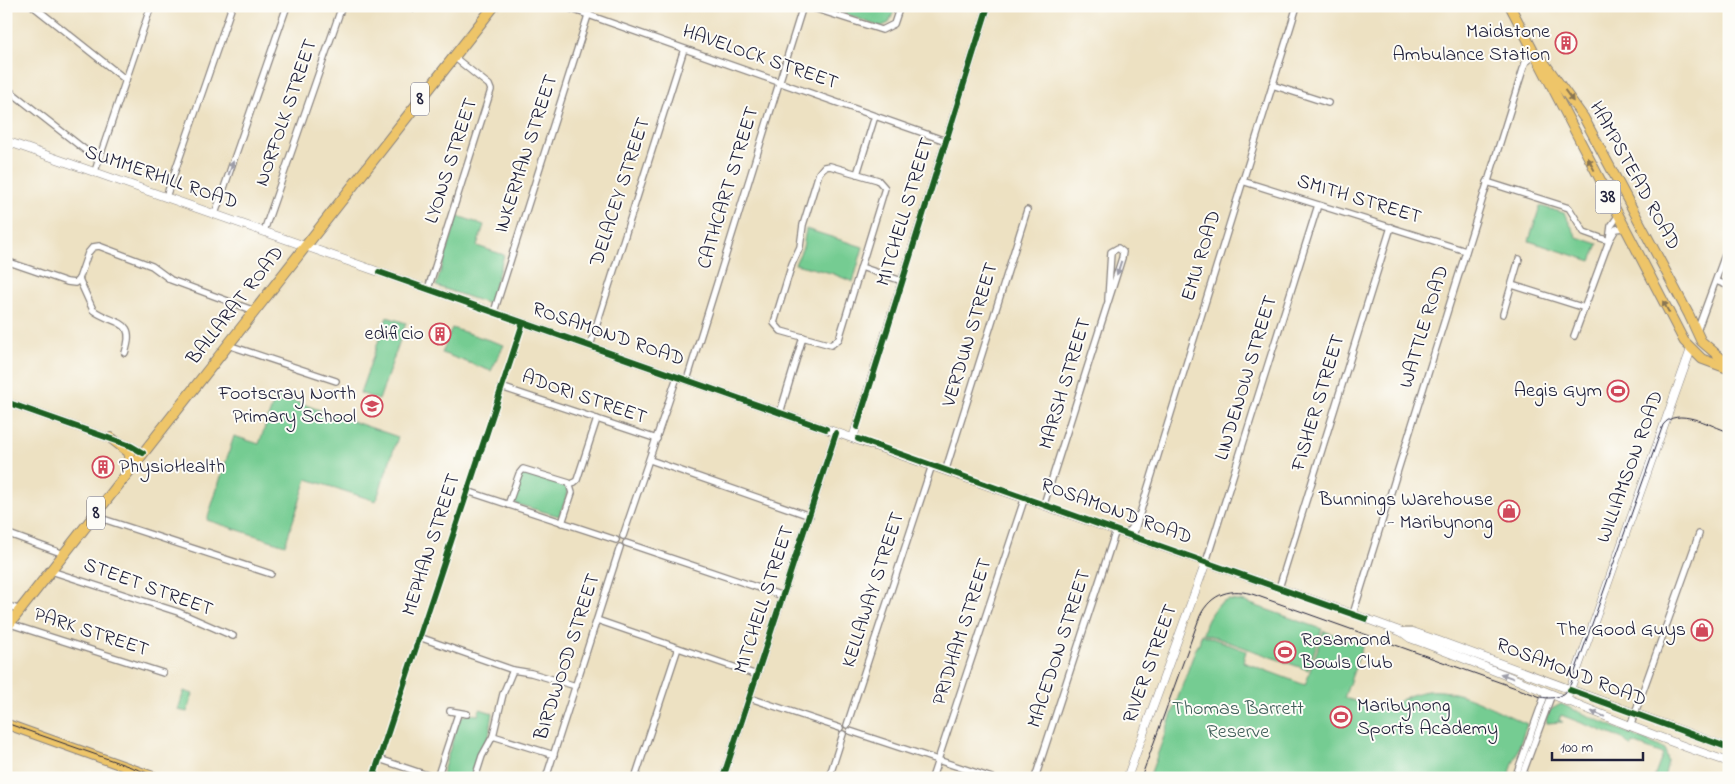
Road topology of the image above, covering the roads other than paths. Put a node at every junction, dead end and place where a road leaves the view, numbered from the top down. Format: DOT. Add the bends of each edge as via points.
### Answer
graph roads {
  1 [pos="33,6"];
  2 [pos="151,6"];
  3 [pos="232,6"];
  4 [pos="288,6"];
  5 [pos="342,6"];
  6 [pos="494,6"];
  7 [pos="563,6"];
  8 [pos="591,6"];
  9 [pos="803,6"];
  10 [pos="807,6"];
  11 [pos="900,6"];
  12 [pos="988,6"];
  13 [pos="1297,6"];
  14 [pos="1510,6"];
  15 [pos="588,15"];
  16 [pos="1529,42"];
  17 [pos="684,49"];
  18 [pos="1535,55"];
  19 [pos="454,57"];
  20 [pos="126,80"];
  21 [pos="779,82"];
  22 [pos="1272,85"];
  23 [pos="6,88"];
  24 [pos="1328,103"];
  25 [pos="875,116"];
  26 [pos="6,141"];
  27 [pos="946,141"];
  28 [pos="98,160"];
  29 [pos="95,171"];
  30 [pos="857,174"];
  31 [pos="1242,181"];
  32 [pos="1487,182"];
  33 [pos="166,197"];
  34 [pos="1318,205"];
  35 [pos="1027,210"];
  36 [pos="215,214"];
  37 [pos="1618,216"];
  38 [pos="1391,227"];
  39 [pos="1624,228"];
  40 [pos="264,231"];
  41 [pos="1609,241"];
  42 [pos="306,244"];
  43 [pos="1729,244"];
  44 [pos="1466,251"];
  45 [pos="1519,259"];
  46 [pos="6,261"];
  47 [pos="861,268"];
  48 [pos="79,280"];
  49 [pos="902,281"];
  50 [pos="1716,281"];
  51 [pos="1512,285"];
  52 [pos="1729,286"];
  53 [pos="428,289"];
  54 [pos="1108,300"];
  55 [pos="1585,308"];
  56 [pos="256,311"];
  57 [pos="494,312"];
  58 [pos="1503,314"];
  59 [pos="523,323"];
  60 [pos="1696,334"];
  61 [pos="1574,336"];
  62 [pos="803,337"];
  63 [pos="228,345"];
  64 [pos="590,346"];
  65 [pos="1691,350"];
  66 [pos="125,353"];
  67 [pos="1729,367"];
  68 [pos="677,377"];
  69 [pos="687,380"];
  70 [pos="336,381"];
  71 [pos="501,387"];
  72 [pos="6,402"];
  73 [pos="780,413"];
  74 [pos="597,419"];
  75 [pos="836,433"];
  76 [pos="112,438"];
  77 [pos="854,438"];
  78 [pos="657,439"];
  79 [pos="143,453"];
  80 [pos="650,460"];
  81 [pos="932,465"];
  82 [pos="946,469"];
  83 [pos="128,472"];
  84 [pos="571,485"];
  85 [pos="467,491"];
  86 [pos="1024,497"];
  87 [pos="1044,504"];
  88 [pos="508,505"];
  89 [pos="94,516"];
  90 [pos="810,516"];
  91 [pos="562,524"];
  92 [pos="1116,530"];
  93 [pos="6,533"];
  94 [pos="1699,534"];
  95 [pos="1131,535"];
  96 [pos="623,536"];
  97 [pos="616,540"];
  98 [pos="626,543"];
  99 [pos="620,547"];
  100 [pos="64,554"];
  101 [pos="1206,562"];
  102 [pos="51,571"];
  103 [pos="271,574"];
  104 [pos="1279,588"];
  105 [pos="783,596"];
  106 [pos="6,605"];
  107 [pos="20,610"];
  108 [pos="1353,614"];
  109 [pos="597,620"];
  110 [pos="8,626"];
  111 [pos="1402,632"];
  112 [pos="233,636"];
  113 [pos="420,636"];
  114 [pos="678,648"];
  115 [pos="513,670"];
  116 [pos="163,673"];
  117 [pos="757,675"];
  118 [pos="1553,683"];
  119 [pos="576,686"];
  120 [pos="1570,690"];
  121 [pos="1549,693"];
  122 [pos="750,698"];
  123 [pos="1566,701"];
  124 [pos="450,711"];
  125 [pos="458,714"];
  126 [pos="467,714"];
  127 [pos="1635,714"];
  128 [pos="6,724"];
  129 [pos="846,725"];
  130 [pos="1630,727"];
  131 [pos="842,731"];
  132 [pos="850,731"];
  133 [pos="493,736"];
  134 [pos="1729,748"];
  135 [pos="554,755"];
  136 [pos="379,759"];
  137 [pos="938,760"];
  138 [pos="1729,762"];
  139 [pos="157,778"];
  140 [pos="373,778"];
  141 [pos="436,778"];
  142 [pos="475,778"];
  143 [pos="546,778"];
  144 [pos="635,778"];
  145 [pos="723,778"];
  146 [pos="829,778"];
  147 [pos="932,778"];
  148 [pos="992,778"];
  149 [pos="1035,778"];
  150 [pos="1127,778"];
  151 [pos="1516,778"];
  152 [pos="1521,778"];
  1 -- 20 [label="street"];
  2 -- 20 [label="street"];
  3 -- 33 [label="street"];
  36 -- 4 [label="street, one-way"];
  5 -- 40 [label="street, NORFOLK STREET"];
  6 -- 19 [label="highway, BALLARAT ROAD / 8"];
  7 -- 15 [label="street, HAVELOCK STREET"];
  8 -- 15 [label="street, INKERMAN STREET"];
  9 -- 21 [label="street, CATHCART STREET"];
  10 -- 11 [label="street" via="882,30 894,24"];
  12 -- 27 [label="street, MITCHELL STREET"];
  13 -- 22 [label="street, EMU ROAD"];
  14 -- 16 [label="main road, HAMPSTEAD ROAD / 38"];
  15 -- 17 [label="street, HAVELOCK STREET"];
  15 -- 57 [label="street, INKERMAN STREET"];
  16 -- 18 [label="main road, HAMPSTEAD ROAD / 38"];
  16 -- 60 [label="main road, HAMPSTEAD ROAD / 38, one-way" via="1584,118 1690,315"];
  17 -- 21 [label="street, HAVELOCK STREET"];
  17 -- 64 [label="street, DELACEY STREET"];
  18 -- 32 [label="street, WATTLE ROAD" via="1524,65"];
  37 -- 18 [label="main road, HAMPSTEAD ROAD / 38, one-way"];
  19 -- 42 [label="highway, BALLARAT ROAD / 8"];
  19 -- 53 [label="street, LYONS STREET" via="491,90"];
  20 -- 28 [label="street"];
  21 -- 25 [label="street, HAVELOCK STREET"];
  21 -- 69 [label="street, CATHCART STREET"];
  22 -- 24 [label="street"];
  22 -- 31 [label="street, EMU ROAD"];
  23 -- 28 [label="street"];
  25 -- 27 [label="street, HAVELOCK STREET"];
  25 -- 30 [label="street"];
  26 -- 29 [label="street, SUMMERHILL ROAD"];
  27 -- 49 [label="street, MITCHELL STREET"];
  28 -- 29 [label="street"];
  29 -- 33 [label="street, SUMMERHILL ROAD"];
  30 -- 47 [label="street" via="878,180 884,188"];
  30 -- 62 [label="street" via="830,166 819,173 803,225 800,247 774,320 777,328"];
  31 -- 34 [label="street, SMITH STREET"];
  31 -- 95 [label="street, EMU ROAD"];
  32 -- 41 [label="street" via="1569,208 1584,232"];
  32 -- 44 [label="street, WATTLE ROAD"];
  33 -- 36 [label="street, SUMMERHILL ROAD"];
  34 -- 38 [label="street, SMITH STREET"];
  34 -- 101 [label="street, LINDENOW STREET"];
  35 -- 82 [label="street, VERDUN STREET"];
  36 -- 40 [label="street, SUMMERHILL ROAD"];
  37 -- 39 [label="main road, HAMPSTEAD ROAD / 38"];
  37 -- 41 [label="street" via="1610,228"];
  38 -- 44 [label="street, SMITH STREET"];
  38 -- 104 [label="street, FISHER STREET"];
  39 -- 41 [label="street" via="1616,229"];
  65 -- 39 [label="main road, HAMPSTEAD ROAD / 38, one-way"];
  40 -- 42 [label="street, SUMMERHILL ROAD"];
  41 -- 55 [label="street"];
  42 -- 53 [label="street, ROSAMOND ROAD"];
  42 -- 56 [label="highway, BALLARAT ROAD / 8"];
  43 -- 50 [label="street, WILLIAMSON ROAD"];
  44 -- 108 [label="street, WATTLE ROAD"];
  45 -- 51 [label="street"];
  46 -- 48 [label="street" via="67,282"];
  47 -- 49 [label="street"];
  47 -- 62 [label="street" via="837,342 827,345"];
  48 -- 56 [label="street" via="88,253 93,247 100,246 152,266 171,280"];
  48 -- 66 [label="street" via="93,310 128,329 130,338"];
  49 -- 77 [label="street, MITCHELL STREET"];
  50 -- 52 [label="street"];
  50 -- 60 [label="street, WILLIAMSON ROAD"];
  51 -- 55 [label="street"];
  51 -- 58 [label="street"];
  53 -- 57 [label="street, ROSAMOND ROAD"];
  54 -- 54 [label="street, MARSH STREET, one-way" via="1111,252 1118,248 1123,255"];
  54 -- 87 [label="street, MARSH STREET"];
  55 -- 61 [label="street"];
  56 -- 63 [label="highway, BALLARAT ROAD / 8"];
  57 -- 59 [label="street, ROSAMOND ROAD"];
  59 -- 64 [label="street, ROSAMOND ROAD"];
  59 -- 71 [label="street, MEPHAN STREET"];
  60 -- 65 [label="main road, WILLIAMSON ROAD"];
  60 -- 67 [label="main road, 38"];
  62 -- 73 [label="street"];
  63 -- 70 [label="street"];
  63 -- 79 [label="highway, BALLARAT ROAD / 8"];
  64 -- 68 [label="street, ROSAMOND ROAD"];
  65 -- 67 [label="main road, 38" via="1708,363"];
  65 -- 120 [label="street, WILLIAMSON ROAD"];
  68 -- 69 [label="street, ROSAMOND ROAD"];
  68 -- 78 [label="street"];
  69 -- 73 [label="street, ROSAMOND ROAD"];
  71 -- 74 [label="street, ADORI STREET"];
  71 -- 85 [label="street, MEPHAN STREET"];
  72 -- 76 [label="street"];
  73 -- 75 [label="street, ROSAMOND ROAD"];
  74 -- 78 [label="street, ADORI STREET"];
  74 -- 84 [label="street" via="577,480"];
  75 -- 77 [label="street, ROSAMOND ROAD"];
  75 -- 90 [label="street, MITCHELL STREET"];
  76 -- 79 [label="street"];
  76 -- 83 [label="highway" via="129,452"];
  77 -- 81 [label="street, ROSAMOND ROAD"];
  78 -- 80 [label="street"];
  79 -- 83 [label="highway, BALLARAT ROAD / 8"];
  80 -- 90 [label="street"];
  80 -- 96 [label="street"];
  81 -- 82 [label="street, ROSAMOND ROAD"];
  81 -- 129 [label="street, KELLAWAY STREET"];
  82 -- 86 [label="street, ROSAMOND ROAD"];
  83 -- 89 [label="highway, BALLARAT ROAD / 8"];
  84 -- 88 [label="street" via="523,469"];
  84 -- 91 [label="street" via="572,493"];
  85 -- 88 [label="street"];
  85 -- 113 [label="street, MEPHAN STREET"];
  86 -- 87 [label="street, ROSAMOND ROAD"];
  86 -- 137 [label="street, PRIDHAM STREET"];
  87 -- 92 [label="street, ROSAMOND ROAD"];
  88 -- 91 [label="street"];
  89 -- 100 [label="highway, BALLARAT ROAD / 8"];
  89 -- 103 [label="street"];
  90 -- 105 [label="street, MITCHELL STREET"];
  91 -- 97 [label="street"];
  92 -- 95 [label="street, ROSAMOND ROAD"];
  92 -- 149 [label="street, MACEDON STREET"];
  93 -- 100 [label="street"];
  94 -- 127 [label="street"];
  95 -- 101 [label="street, ROSAMOND ROAD"];
  96 -- 97 [label="street"];
  96 -- 98 [label="street"];
  97 -- 99 [label="street"];
  98 -- 99 [label="street"];
  98 -- 105 [label="street"];
  99 -- 109 [label="street, BIRDWOOD STREET"];
  100 -- 102 [label="highway, BALLARAT ROAD / 8"];
  101 -- 104 [label="street, ROSAMOND ROAD"];
  101 -- 150 [label="street, RIVER STREET"];
  102 -- 107 [label="highway, BALLARAT ROAD / 8"];
  102 -- 112 [label="street, STEET STREET" via="182,613"];
  104 -- 108 [label="street, ROSAMOND ROAD"];
  105 -- 117 [label="street, MITCHELL STREET"];
  106 -- 107 [label="street"];
  107 -- 110 [label="highway, BALLARAT ROAD / 8"];
  108 -- 111 [label="street, ROSAMOND ROAD"];
  109 -- 114 [label="street"];
  109 -- 119 [label="street, BIRDWOOD STREET"];
  110 -- 116 [label="street, PARK STREET"];
  111 -- 118 [label="street, ROSAMOND ROAD" via="1426,636"];
  121 -- 111 [label="street, ROSAMOND ROAD, one-way"];
  113 -- 115 [label="street"];
  113 -- 136 [label="street, MEPHAN STREET"];
  114 -- 117 [label="street"];
  114 -- 144 [label="street"];
  115 -- 119 [label="street"];
  115 -- 133 [label="street" via="503,694"];
  117 -- 122 [label="street, MITCHELL STREET"];
  118 -- 120 [label="street, ROSAMOND ROAD"];
  118 -- 121 [label="street"];
  119 -- 135 [label="street, BIRDWOOD STREET"];
  120 -- 123 [label="street, WILLIAMSON ROAD"];
  120 -- 127 [label="street, ROSAMOND ROAD"];
  121 -- 123 [label="street, ROSAMOND ROAD"];
  121 -- 151 [label="street"];
  121 -- 152 [label="street"];
  122 -- 131 [label="street"];
  122 -- 145 [label="street, MITCHELL STREET"];
  130 -- 123 [label="street, ROSAMOND ROAD, one-way"];
  124 -- 125 [label="street"];
  125 -- 126 [label="street"];
  125 -- 141 [label="street"];
  127 -- 130 [label="street"];
  127 -- 134 [label="street, ROSAMOND ROAD"];
  128 -- 139 [label="main road"];
  129 -- 131 [label="street"];
  129 -- 132 [label="street"];
  130 -- 138 [label="street, ROSAMOND ROAD"];
  131 -- 132 [label="street"];
  131 -- 146 [label="street"];
  132 -- 137 [label="street"];
  133 -- 135 [label="street"];
  133 -- 142 [label="street"];
  135 -- 143 [label="street, BIRDWOOD STREET"];
  136 -- 140 [label="street, MEPHAN STREET"];
  136 -- 141 [label="street"];
  137 -- 147 [label="street, PRIDHAM STREET"];
  137 -- 148 [label="street"];
}
